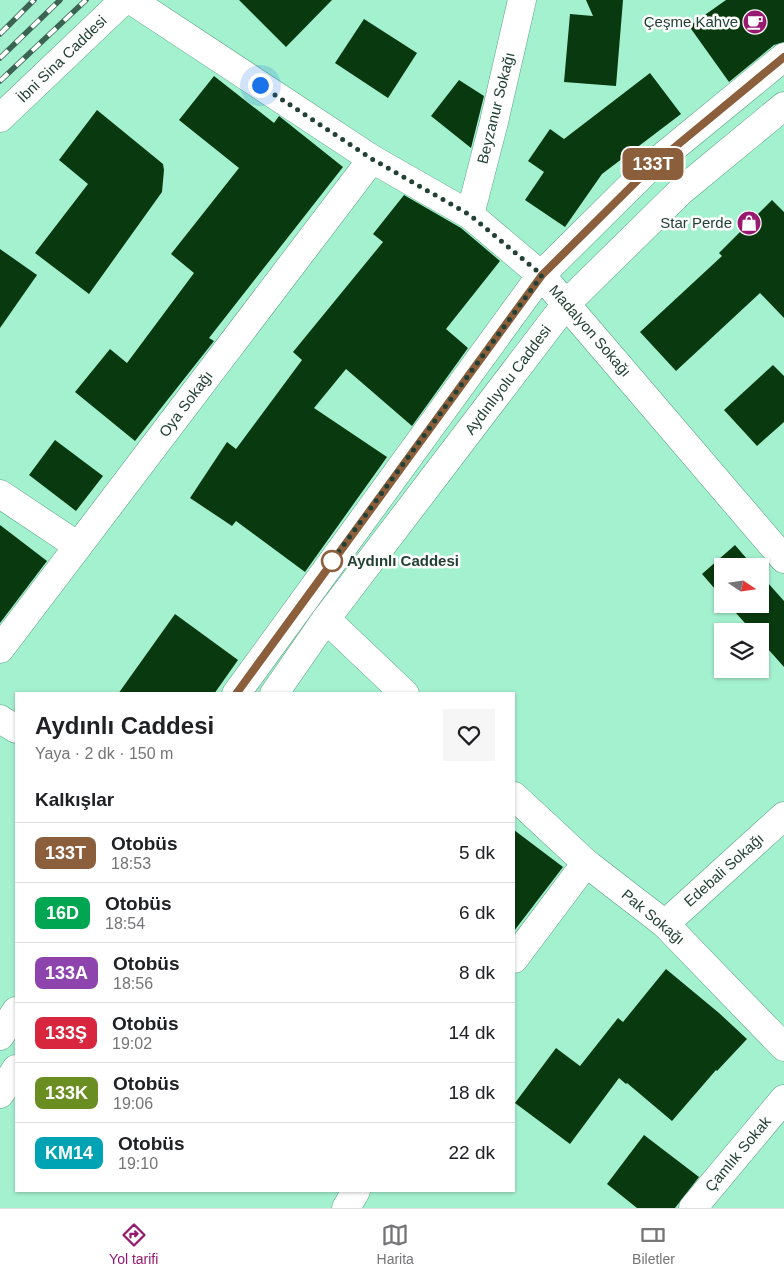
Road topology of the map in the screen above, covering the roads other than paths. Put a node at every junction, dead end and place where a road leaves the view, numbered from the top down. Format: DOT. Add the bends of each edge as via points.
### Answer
graph roads {
  1 [pos="124,0"];
  2 [pos="131,0"];
  3 [pos="522,0"];
  4 [pos="784,57"];
  5 [pos="784,106"];
  6 [pos="0,118"];
  7 [pos="372,159"];
  8 [pos="470,215"];
  9 [pos="542,275"];
  10 [pos="566,304"];
  11 [pos="0,494"];
  12 [pos="78,546"];
  13 [pos="784,559"];
  14 [pos="326,619"];
  15 [pos="0,650"];
  16 [pos="237,692"];
  17 [pos="275,692"];
  18 [pos="403,692"];
  19 [pos="0,719"];
  20 [pos="15,728"];
  21 [pos="515,797"];
  22 [pos="784,816"];
  23 [pos="586,863"];
  24 [pos="665,924"];
  25 [pos="515,958"];
  26 [pos="15,1013"];
  27 [pos="0,1036"];
  28 [pos="784,1047"];
  29 [pos="15,1071"];
  30 [pos="0,1094"];
  31 [pos="784,1099"];
  32 [pos="355,1192"];
  33 [pos="346,1208"];
  34 [pos="693,1208"];
  1 -- 6 [label="street, İbni Sina Caddesi"];
  2 -- 7 [label="street, Madalyon Sokağı"];
  3 -- 8 [label="street, Beyzanur Sokağı"];
  4 -- 9 [label="street" via="652,166"];
  5 -- 10 [label="street, Aydınlıyolu Caddesi" via="681,191"];
  7 -- 8 [label="street, Madalyon Sokağı"];
  7 -- 12 [label="street, Oya Sokağı"];
  8 -- 9 [label="street, Madalyon Sokağı"];
  9 -- 10 [label="street, Madalyon Sokağı"];
  9 -- 16 [label="street"];
  10 -- 13 [label="street, Madalyon Sokağı"];
  10 -- 14 [label="street, Aydınlıyolu Caddesi"];
  11 -- 12 [label="street"];
  12 -- 15 [label="street, Oya Sokağı"];
  14 -- 17 [label="street, Aydınlıyolu Caddesi"];
  14 -- 18 [label="street"];
  19 -- 20 [label="street"];
  21 -- 23 [label="street, Pak Sokağı"];
  22 -- 24 [label="street, Edebali Sokağı"];
  23 -- 24 [label="street, Pak Sokağı"];
  23 -- 25 [label="street"];
  24 -- 28 [label="street, Pak Sokağı"];
  26 -- 27 [label="street"];
  29 -- 30 [label="street"];
  31 -- 34 [label="street, Çamlık Sokak"];
  32 -- 33 [label="street"];
}
